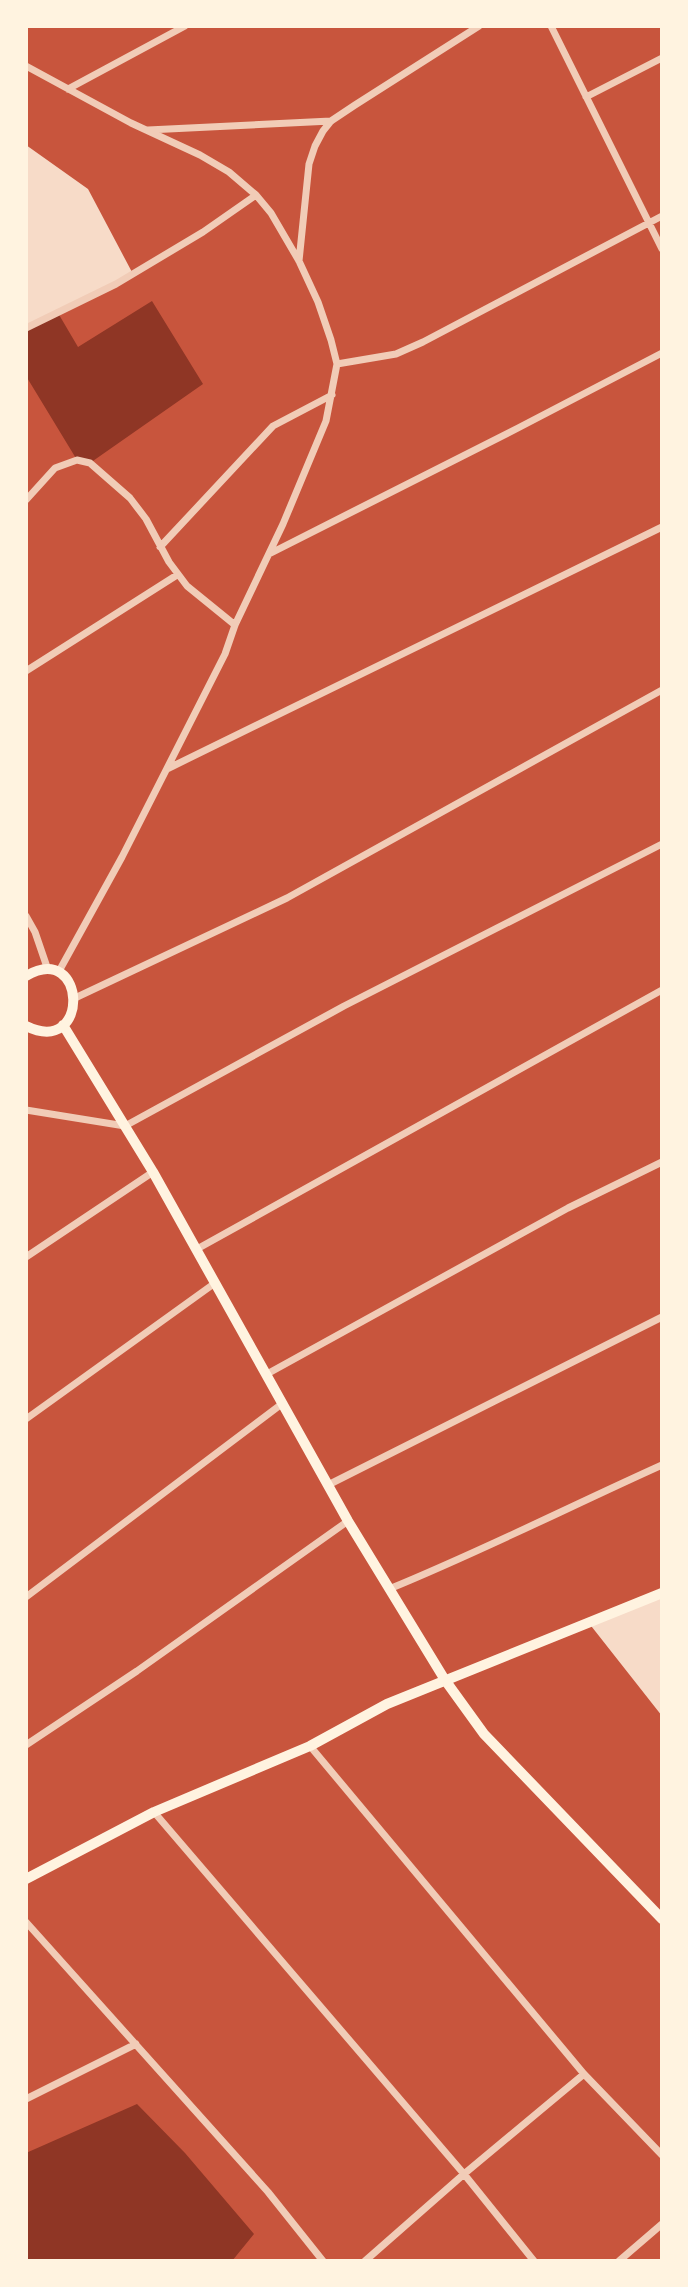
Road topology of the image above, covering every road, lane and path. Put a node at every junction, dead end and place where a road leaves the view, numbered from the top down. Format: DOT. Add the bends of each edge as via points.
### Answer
graph roads {
  1 [pos="185,26"];
  2 [pos="479,26"];
  3 [pos="551,26"];
  4 [pos="662,58"];
  5 [pos="26,66"];
  6 [pos="68,89"];
  7 [pos="586,97"];
  8 [pos="331,121"];
  9 [pos="147,130"];
  10 [pos="256,195"];
  11 [pos="662,216"];
  12 [pos="649,223"];
  13 [pos="662,249"];
  14 [pos="299,261"];
  15 [pos="26,328"];
  16 [pos="662,353"];
  17 [pos="337,364"];
  18 [pos="332,395"];
  19 [pos="26,500"];
  20 [pos="662,527"];
  21 [pos="160,547"];
  22 [pos="268,554"];
  23 [pos="177,575"];
  24 [pos="235,625"];
  25 [pos="26,671"];
  26 [pos="662,690"];
  27 [pos="168,769"];
  28 [pos="662,844"];
  29 [pos="26,916"];
  30 [pos="53,972"];
  31 [pos="26,976"];
  32 [pos="662,990"];
  33 [pos="75,998"];
  34 [pos="62,1025"];
  35 [pos="28,1030"];
  36 [pos="26,1110"];
  37 [pos="125,1126"];
  38 [pos="662,1162"];
  39 [pos="153,1172"];
  40 [pos="197,1249"];
  41 [pos="26,1257"];
  42 [pos="215,1283"];
  43 [pos="662,1317"];
  44 [pos="267,1374"];
  45 [pos="283,1403"];
  46 [pos="26,1419"];
  47 [pos="662,1465"];
  48 [pos="328,1485"];
  49 [pos="348,1521"];
  50 [pos="389,1590"];
  51 [pos="662,1593"];
  52 [pos="26,1597"];
  53 [pos="444,1680"];
  54 [pos="26,1745"];
  55 [pos="310,1746"];
  56 [pos="154,1812"];
  57 [pos="26,1879"];
  58 [pos="662,1919"];
  59 [pos="26,1922"];
  60 [pos="136,2044"];
  61 [pos="584,2074"];
  62 [pos="26,2099"];
  63 [pos="662,2155"];
  64 [pos="464,2174"];
  65 [pos="662,2224"];
  66 [pos="323,2261"];
  67 [pos="365,2261"];
  68 [pos="534,2261"];
  69 [pos="619,2261"];
  1 -- 6 [label="street"];
  2 -- 8 [label="street"];
  3 -- 7 [label="street"];
  4 -- 7 [label="street"];
  5 -- 6 [label="street"];
  6 -- 9 [label="street"];
  7 -- 12 [label="street"];
  8 -- 9 [label="street"];
  8 -- 14 [label="street" via="309,164"];
  9 -- 10 [label="street" via="229,172"];
  10 -- 14 [label="street"];
  10 -- 15 [label="street" via="116,284"];
  11 -- 12 [label="street"];
  12 -- 13 [label="street"];
  12 -- 17 [label="street" via="423,342 396,354"];
  14 -- 17 [label="street" via="318,302"];
  16 -- 22 [label="street"];
  17 -- 18 [label="street"];
  18 -- 21 [label="street" via="272,426"];
  18 -- 22 [label="street" via="326,421"];
  19 -- 21 [label="street" via="55,468 77,460 90,463 130,498"];
  20 -- 27 [label="street"];
  21 -- 23 [label="street"];
  22 -- 24 [label="street"];
  23 -- 24 [label="street"];
  23 -- 25 [label="street"];
  24 -- 27 [label="street"];
  26 -- 33 [label="street" via="287,898"];
  27 -- 30 [label="street"];
  28 -- 37 [label="street" via="344,1006"];
  29 -- 30 [label="street"];
  30 -- 31 [label="main road"];
  30 -- 33 [label="main road" via="67,979"];
  32 -- 40 [label="street"];
  33 -- 34 [label="main road" via="74,1009"];
  34 -- 35 [label="main road"];
  34 -- 37 [label="main road"];
  36 -- 37 [label="street"];
  37 -- 39 [label="main road"];
  38 -- 44 [label="street" via="568,1208"];
  39 -- 40 [label="main road"];
  39 -- 41 [label="street"];
  40 -- 42 [label="main road"];
  42 -- 44 [label="main road"];
  42 -- 46 [label="street"];
  43 -- 48 [label="street"];
  44 -- 45 [label="main road"];
  45 -- 48 [label="main road"];
  45 -- 52 [label="street"];
  47 -- 50 [label="street"];
  48 -- 49 [label="main road"];
  49 -- 50 [label="main road"];
  49 -- 54 [label="street"];
  50 -- 53 [label="main road"];
  51 -- 53 [label="main road"];
  53 -- 55 [label="main road" via="387,1704"];
  53 -- 58 [label="main road" via="484,1734"];
  55 -- 56 [label="main road"];
  55 -- 61 [label="street"];
  56 -- 57 [label="main road"];
  56 -- 64 [label="street"];
  59 -- 60 [label="street"];
  60 -- 62 [label="street"];
  60 -- 66 [label="street"];
  61 -- 63 [label="street"];
  61 -- 64 [label="street"];
  64 -- 67 [label="street"];
  64 -- 68 [label="street"];
  65 -- 69 [label="street"];
}
